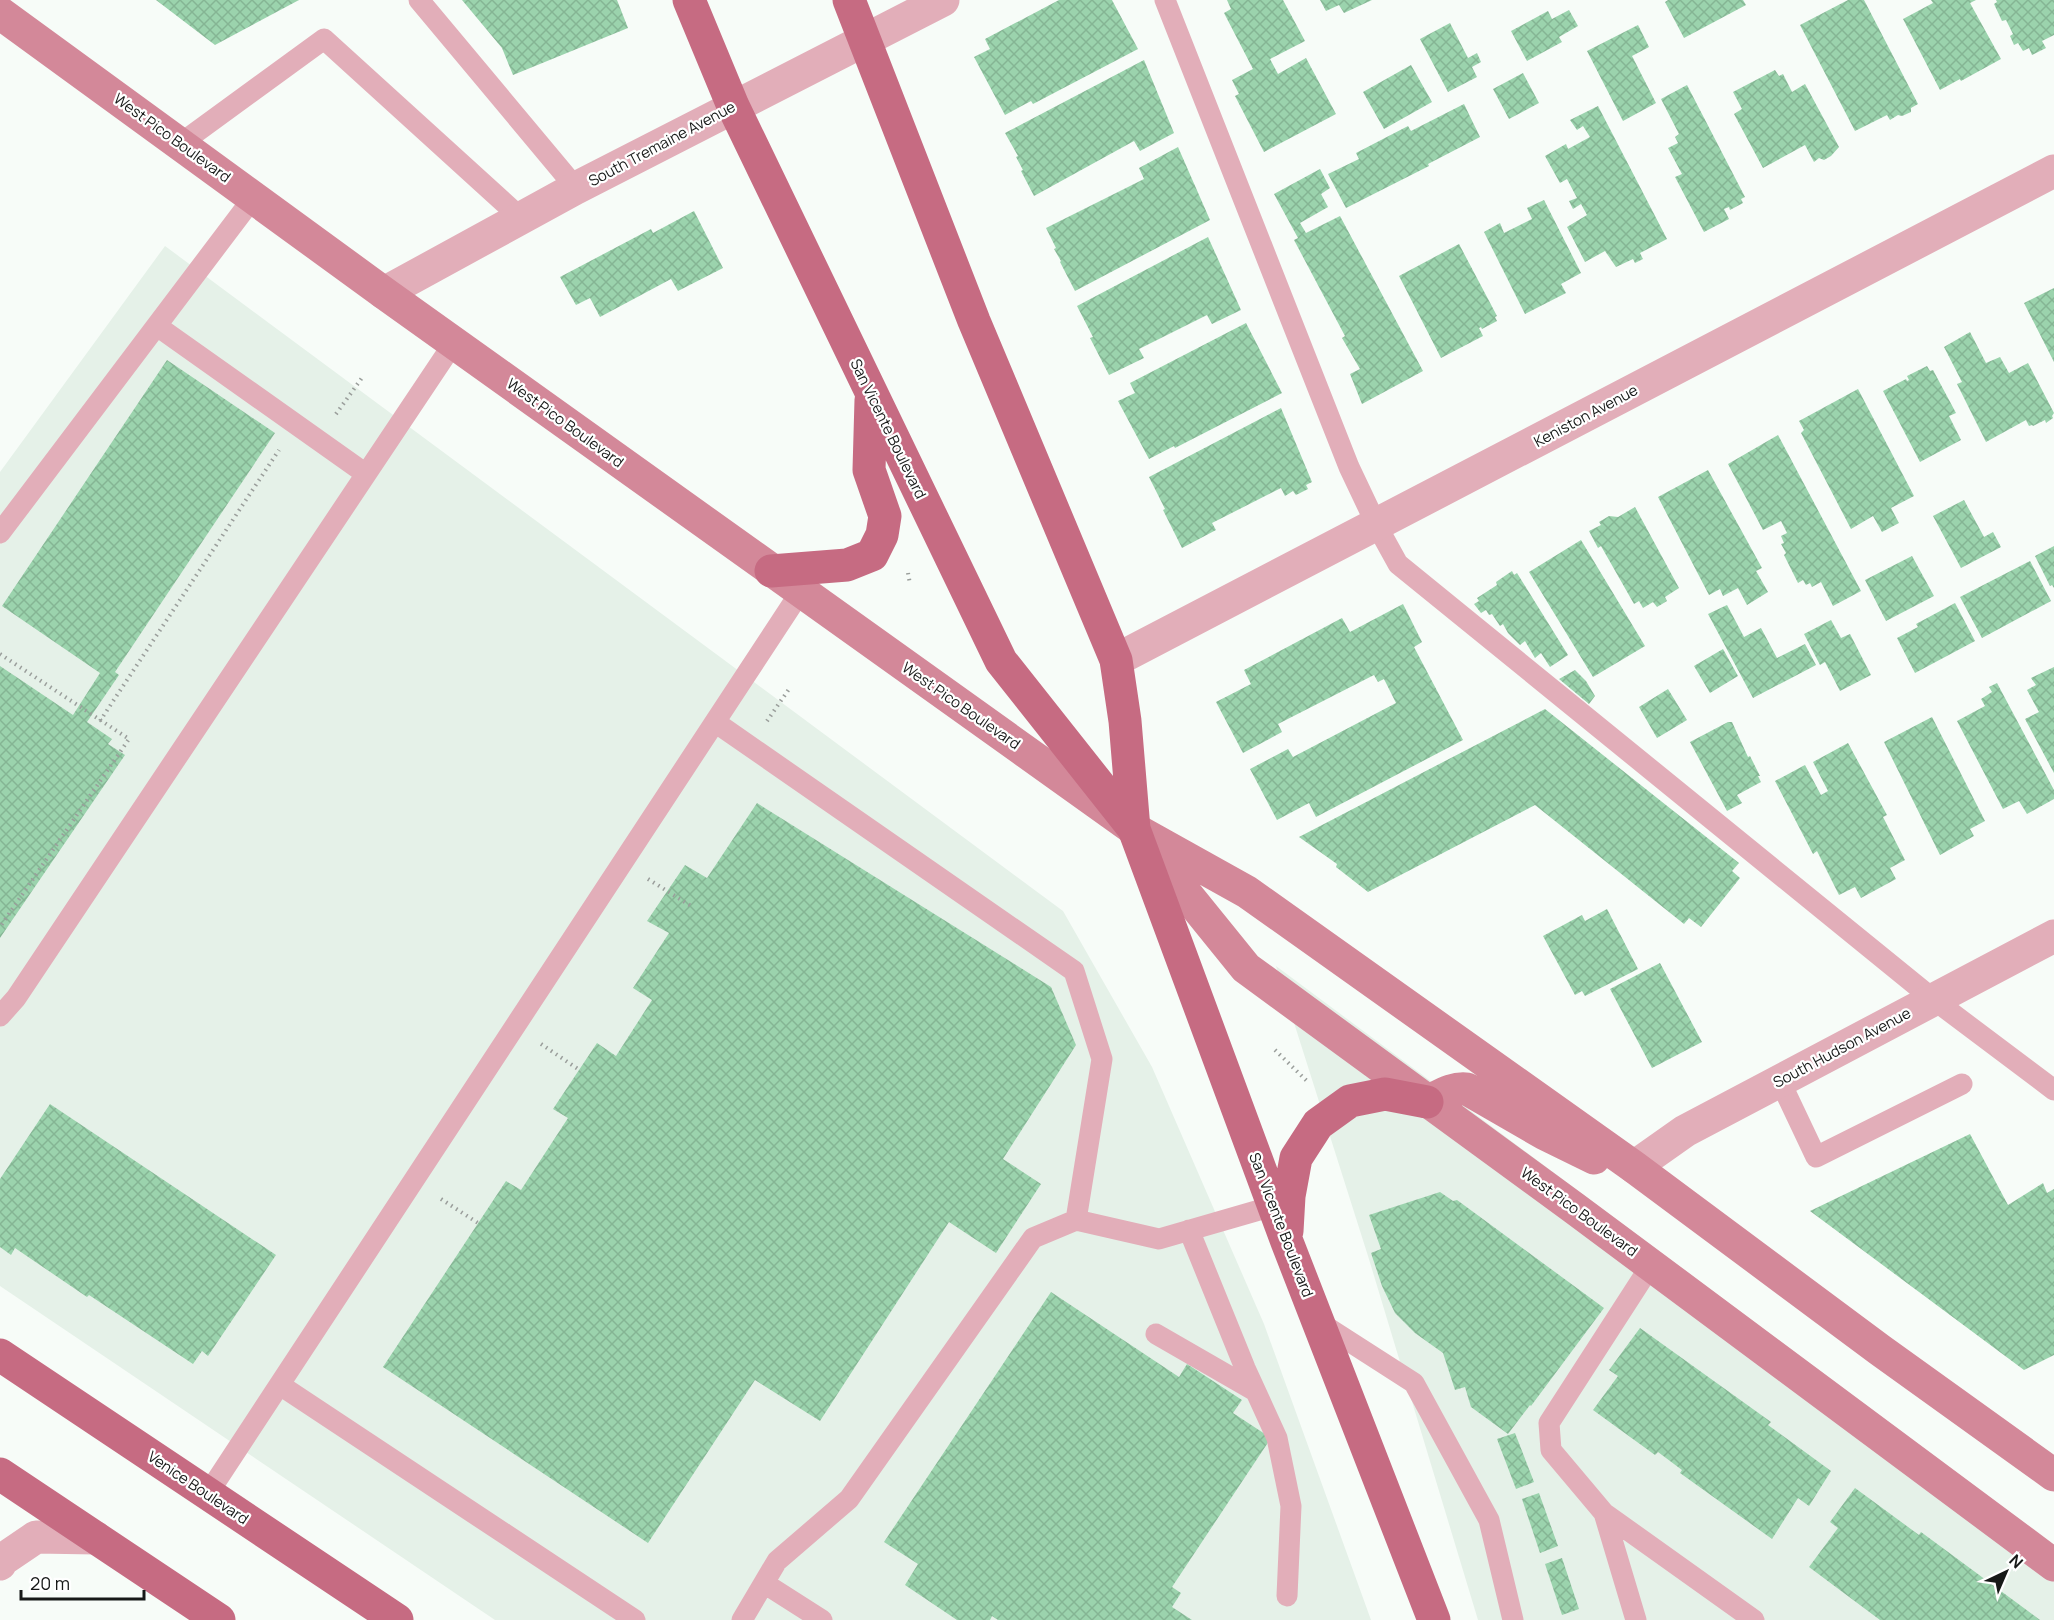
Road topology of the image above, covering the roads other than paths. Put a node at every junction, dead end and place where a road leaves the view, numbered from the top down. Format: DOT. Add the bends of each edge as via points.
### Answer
graph roads {
  1 [pos="419,0"];
  2 [pos="689,0"];
  3 [pos="849,0"];
  4 [pos="943,0"];
  5 [pos="1164,0"];
  6 [pos="0,13"];
  7 [pos="866,41"];
  8 [pos="733,106"];
  9 [pos="180,144"];
  10 [pos="2054,171"];
  11 [pos="576,188"];
  12 [pos="254,198"];
  13 [pos="521,218"];
  14 [pos="384,293"];
  15 [pos="157,326"];
  16 [pos="453,344"];
  17 [pos="871,395"];
  18 [pos="366,474"];
  19 [pos="1377,526"];
  20 [pos="0,533"];
  21 [pos="771,570"];
  22 [pos="801,591"];
  23 [pos="1116,660"];
  24 [pos="715,722"];
  25 [pos="1134,829"];
  26 [pos="2054,936"];
  27 [pos="1933,999"];
  28 [pos="0,1017"];
  29 [pos="1780,1081"];
  30 [pos="1962,1084"];
  31 [pos="2054,1090"];
  32 [pos="1427,1102"];
  33 [pos="1635,1167"];
  34 [pos="1273,1206"];
  35 [pos="1076,1220"];
  36 [pos="1189,1230"];
  37 [pos="1287,1242"];
  38 [pos="1651,1265"];
  39 [pos="1319,1322"];
  40 [pos="1156,1334"];
  41 [pos="0,1355"];
  42 [pos="280,1385"];
  43 [pos="1255,1391"];
  44 [pos="0,1474"];
  45 [pos="2054,1475"];
  46 [pos="207,1495"];
  47 [pos="1604,1513"];
  48 [pos="96,1538"];
  49 [pos="0,1564"];
  50 [pos="2054,1565"];
  51 [pos="764,1583"];
  52 [pos="1287,1596"];
  53 [pos="219,1620"];
  54 [pos="397,1620"];
  55 [pos="635,1620"];
  56 [pos="742,1620"];
  57 [pos="822,1620"];
  58 [pos="1434,1620"];
  59 [pos="1514,1620"];
  60 [pos="1636,1620"];
  61 [pos="1754,1620"];
  1 -- 11 [label="lane"];
  2 -- 8 [label="main road, San Vicente Boulevard"];
  3 -- 7 [label="main road, San Vicente Boulevard"];
  4 -- 7 [label="street, South Tremaine Avenue"];
  5 -- 19 [label="lane" via="1349,467"];
  6 -- 9 [label="main road, West Pico Boulevard"];
  7 -- 8 [label="street, South Tremaine Avenue"];
  7 -- 23 [label="main road, San Vicente Boulevard" via="974,321"];
  8 -- 11 [label="street, South Tremaine Avenue"];
  8 -- 17 [label="main road, San Vicente Boulevard"];
  9 -- 12 [label="main road, West Pico Boulevard"];
  9 -- 13 [label="lane" via="324,39"];
  10 -- 19 [label="street, Keniston Avenue"];
  11 -- 13 [label="street, South Tremaine Avenue"];
  12 -- 14 [label="main road, West Pico Boulevard"];
  12 -- 15 [label="lane"];
  13 -- 14 [label="street, South Tremaine Avenue"];
  14 -- 16 [label="main road, West Pico Boulevard"];
  15 -- 18 [label="lane"];
  15 -- 20 [label="lane"];
  16 -- 18 [label="lane"];
  16 -- 21 [label="main road, West Pico Boulevard"];
  17 -- 21 [label="main road" via="869,470 885,516 882,535 872,555 847,565"];
  17 -- 25 [label="main road, San Vicente Boulevard" via="1000,661"];
  18 -- 28 [label="lane" via="16,999"];
  19 -- 23 [label="street, Keniston Avenue"];
  19 -- 27 [label="lane" via="1398,564"];
  21 -- 22 [label="main road, West Pico Boulevard"];
  22 -- 24 [label="lane"];
  22 -- 25 [label="main road, West Pico Boulevard"];
  23 -- 25 [label="main road, San Vicente Boulevard"];
  24 -- 35 [label="lane" via="1074,971 1102,1059"];
  24 -- 42 [label="lane"];
  25 -- 32 [label="main road, West Pico Boulevard" via="1246,968"];
  25 -- 33 [label="main road, West Pico Boulevard" via="1247,892"];
  25 -- 34 [label="main road, San Vicente Boulevard"];
  26 -- 27 [label="street, South Hudson Avenue"];
  27 -- 29 [label="street, South Hudson Avenue"];
  27 -- 31 [label="lane"];
  29 -- 30 [label="lane" via="1816,1156"];
  29 -- 33 [label="street, South Hudson Avenue" via="1685,1131"];
  32 -- 33 [label="main road" via="1452,1090 1467,1089 1607,1164"];
  32 -- 37 [label="main road" via="1385,1094 1350,1101 1318,1124 1296,1158"];
  32 -- 38 [label="main road, West Pico Boulevard"];
  33 -- 45 [label="main road, West Pico Boulevard"];
  34 -- 36 [label="lane"];
  34 -- 37 [label="main road, San Vicente Boulevard"];
  35 -- 36 [label="lane" via="1159,1239"];
  35 -- 51 [label="lane" via="1033,1238 849,1499 777,1561"];
  36 -- 43 [label="lane"];
  37 -- 39 [label="main road, San Vicente Boulevard"];
  38 -- 47 [label="lane" via="1549,1423 1551,1450"];
  38 -- 50 [label="main road, West Pico Boulevard"];
  39 -- 58 [label="main road, San Vicente Boulevard"];
  39 -- 59 [label="lane" via="1414,1383 1489,1520"];
  40 -- 43 [label="lane"];
  41 -- 46 [label="main road, Venice Boulevard"];
  42 -- 46 [label="lane"];
  42 -- 55 [label="lane"];
  43 -- 52 [label="lane" via="1277,1438 1291,1506"];
  44 -- 48 [label="main road"];
  46 -- 54 [label="main road, Venice Boulevard"];
  47 -- 60 [label="lane"];
  47 -- 61 [label="lane"];
  48 -- 49 [label="street" via="36,1537"];
  48 -- 53 [label="main road"];
  51 -- 56 [label="lane"];
  51 -- 57 [label="lane"];
}
